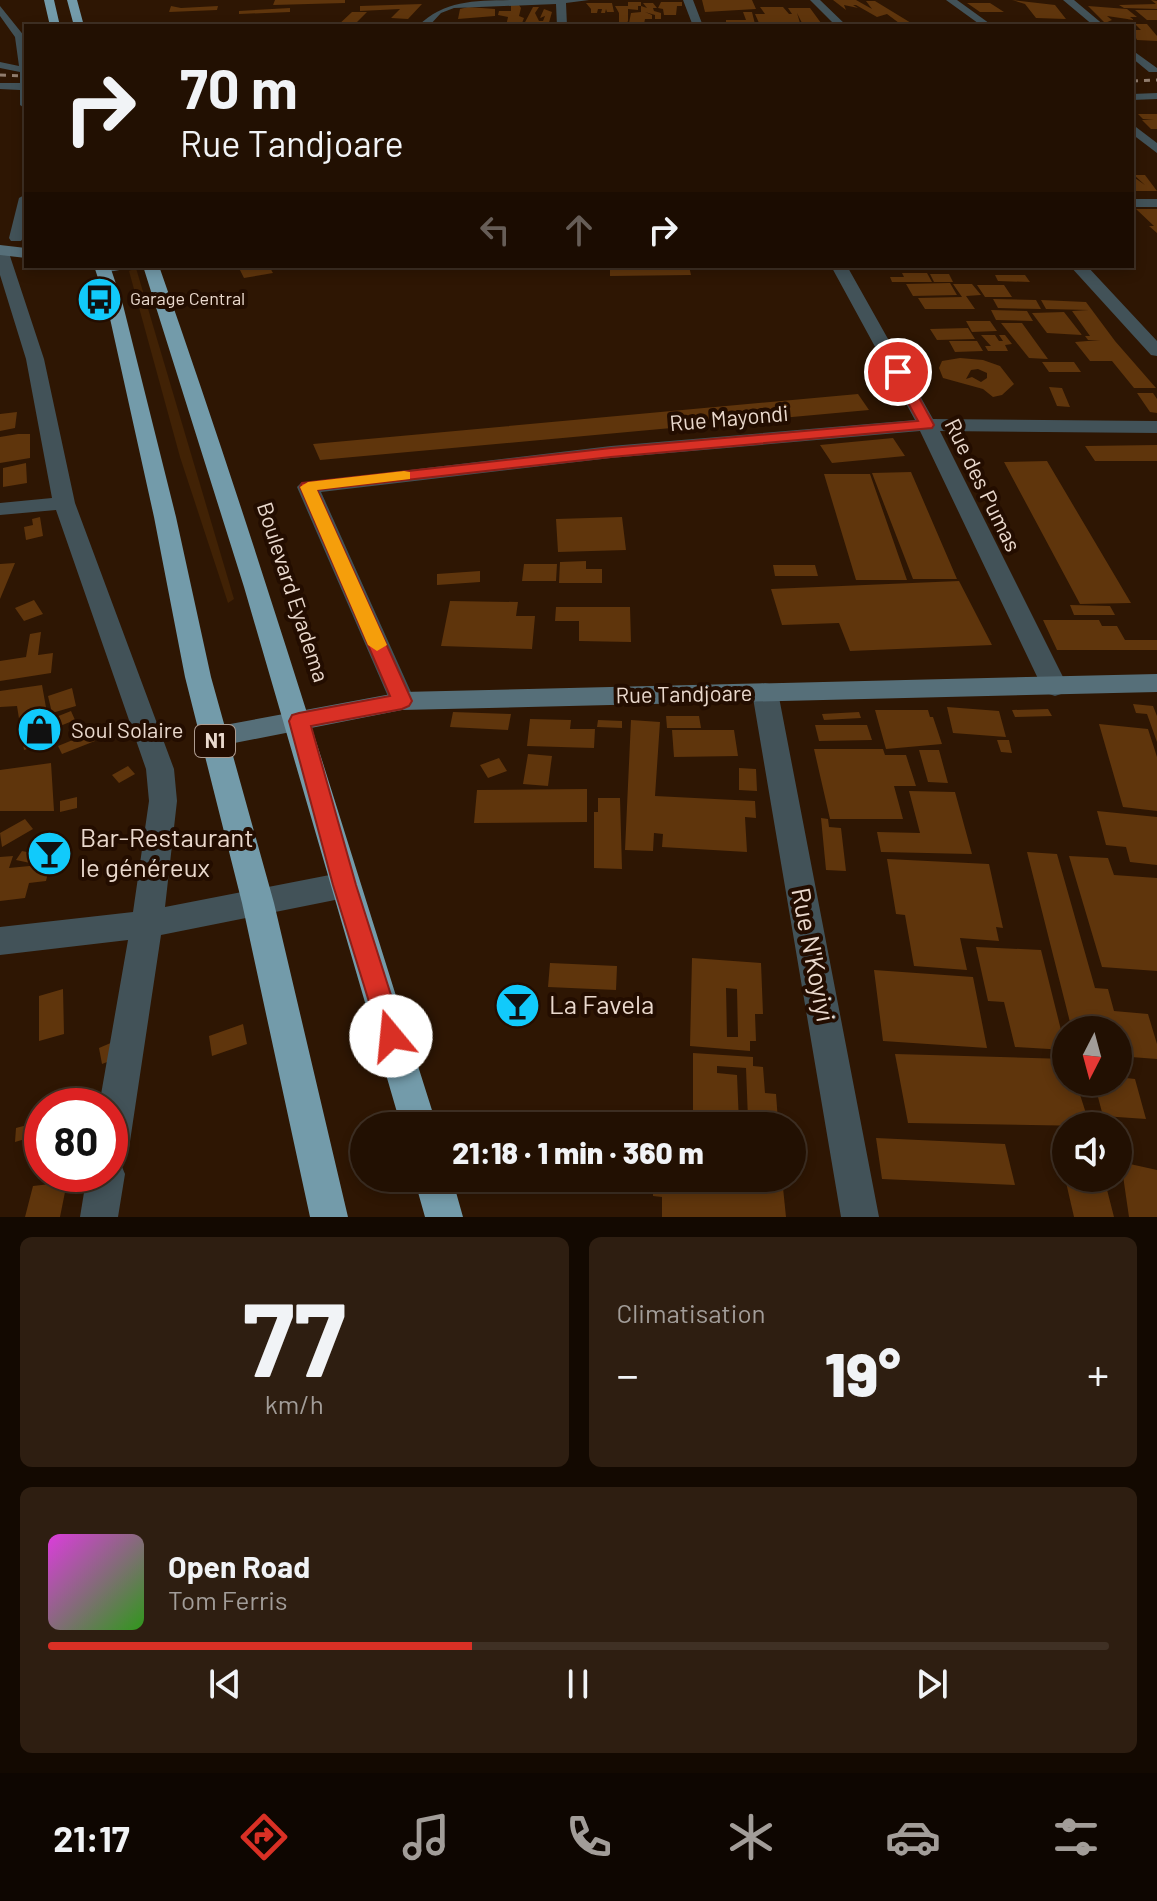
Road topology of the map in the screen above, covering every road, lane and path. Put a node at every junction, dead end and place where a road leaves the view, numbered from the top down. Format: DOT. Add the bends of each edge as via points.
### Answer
graph roads {
  1 [pos="49,0"];
  2 [pos="72,0"];
  3 [pos="584,0"];
  4 [pos="688,0"];
  5 [pos="815,0"];
  6 [pos="951,0"];
  7 [pos="1068,0"];
  8 [pos="561,1"];
  9 [pos="0,11"];
  10 [pos="55,24"];
  11 [pos="78,24"];
  12 [pos="425,24"];
  13 [pos="562,24"];
  14 [pos="697,24"];
  15 [pos="840,24"];
  16 [pos="985,24"];
  17 [pos="1098,24"];
  18 [pos="1134,54"];
  19 [pos="0,65"];
  20 [pos="24,67"];
  21 [pos="24,70"];
  22 [pos="1134,70"];
  23 [pos="1155,70"];
  24 [pos="0,86"];
  25 [pos="24,87"];
  26 [pos="1157,96"];
  27 [pos="1134,97"];
  28 [pos="1134,130"];
  29 [pos="1157,149"];
  30 [pos="1134,203"];
  31 [pos="1157,203"];
  32 [pos="24,205"];
  33 [pos="14,238"];
  34 [pos="0,250"];
  35 [pos="24,253"];
  36 [pos="106,268"];
  37 [pos="152,268"];
  38 [pos="840,268"];
  39 [pos="1080,268"];
  40 [pos="1157,351"];
  41 [pos="927,425"];
  42 [pos="1157,427"];
  43 [pos="64,503"];
  44 [pos="0,509"];
  45 [pos="1157,683"];
  46 [pos="1055,687"];
  47 [pos="765,692"];
  48 [pos="402,701"];
  49 [pos="299,721"];
  50 [pos="214,737"];
  51 [pos="345,885"];
  52 [pos="258,903"];
  53 [pos="147,924"];
  54 [pos="0,941"];
  55 [pos="120,1088"];
  56 [pos="415,1112"];
  57 [pos="103,1192"];
  58 [pos="437,1192"];
  59 [pos="99,1217"];
  60 [pos="329,1217"];
  61 [pos="444,1217"];
  62 [pos="860,1217"];
  1 -- 10 [label="highway"];
  2 -- 11 [label="highway"];
  3 -- 8 [label="street"];
  4 -- 14 [label="street"];
  5 -- 15 [label="street"];
  6 -- 16 [label="street"];
  7 -- 17 [label="street"];
  8 -- 12 [label="street" via="452,5"];
  8 -- 13 [label="street"];
  9 -- 20 [label="street"];
  18 -- 23 [label="street"];
  19 -- 21 [label="street"];
  22 -- 23 [label="street"];
  24 -- 25 [label="street"];
  26 -- 27 [label="street"];
  28 -- 29 [label="street"];
  30 -- 31 [label="street"];
  32 -- 33 [label="street"];
  34 -- 35 [label="street"];
  34 -- 43 [label="street" via="35,359"];
  36 -- 50 [label="highway, N1"];
  37 -- 49 [label="highway, Boulevard Eyadema"];
  38 -- 41 [label="street, Rue des Pumas"];
  39 -- 40 [label="street"];
  41 -- 42 [label="street, Rue Mayondi"];
  41 -- 46 [label="street, Rue des Pumas"];
  41 -- 48 [label="street, Rue Mayondi" via="611,452 308,487"];
  43 -- 44 [label="street"];
  43 -- 53 [label="street" via="160,769 163,801"];
  45 -- 46 [label="street, Rue Tandjoare"];
  46 -- 47 [label="street, Rue Tandjoare"];
  47 -- 48 [label="street, Rue Tandjoare"];
  47 -- 62 [label="street, Rue N'Koyiyi"];
  48 -- 49 [label="street, Rue Tandjoare"];
  49 -- 50 [label="street, Rue Tandjoare"];
  49 -- 51 [label="highway, Boulevard Eyadema"];
  50 -- 52 [label="highway, N1"];
  51 -- 52 [label="street"];
  51 -- 56 [label="highway, Boulevard Eyadema"];
  52 -- 53 [label="street"];
  52 -- 60 [label="highway, N1"];
  53 -- 54 [label="street"];
  53 -- 55 [label="street"];
  57 -- 59 [label="street"];
  58 -- 61 [label="highway"];
}
